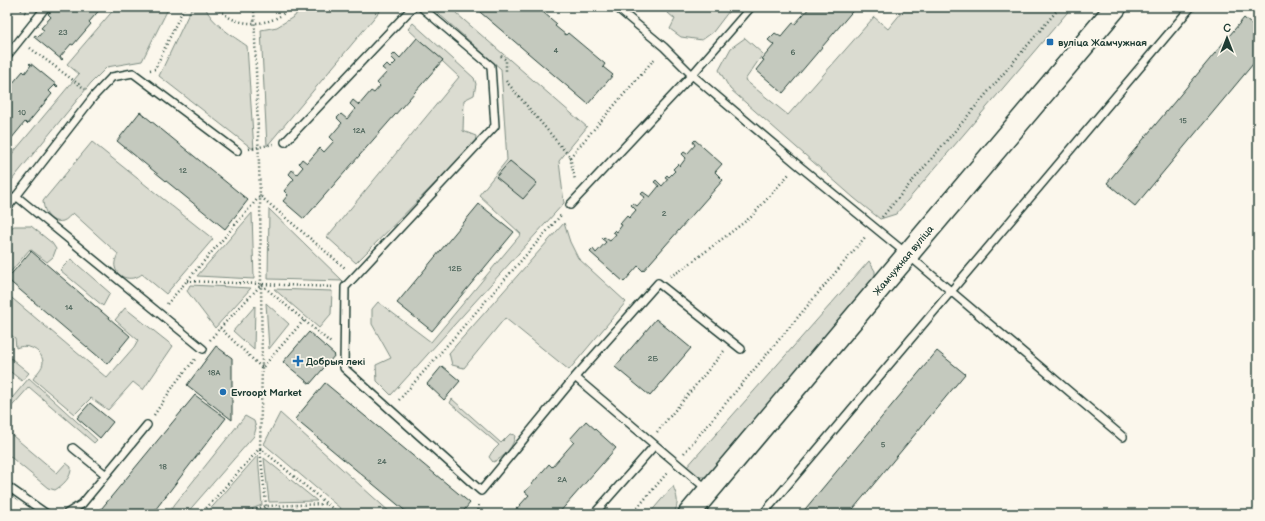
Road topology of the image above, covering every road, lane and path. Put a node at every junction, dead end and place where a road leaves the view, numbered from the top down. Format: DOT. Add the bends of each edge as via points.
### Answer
graph roads {
  1 [pos="46,7"];
  2 [pos="184,7"];
  3 [pos="217,7"];
  4 [pos="254,7"];
  5 [pos="290,7"];
  6 [pos="413,7"];
  7 [pos="421,7"];
  8 [pos="616,7"];
  9 [pos="751,7"];
  10 [pos="1060,7"];
  11 [pos="1116,7"];
  12 [pos="1191,7"];
  13 [pos="255,24"];
  14 [pos="20,40"];
  15 [pos="664,47"];
  16 [pos="500,55"];
  17 [pos="7,56"];
  18 [pos="148,70"];
  19 [pos="692,75"];
  20 [pos="94,96"];
  21 [pos="285,142"];
  22 [pos="259,148"];
  23 [pos="237,151"];
  24 [pos="570,157"];
  25 [pos="797,164"];
  26 [pos="16,196"];
  27 [pos="260,196"];
  28 [pos="578,197"];
  29 [pos="570,204"];
  30 [pos="7,208"];
  31 [pos="874,227"];
  32 [pos="907,254"];
  33 [pos="355,276"];
  34 [pos="186,281"];
  35 [pos="658,283"];
  36 [pos="261,284"];
  37 [pos="345,287"];
  38 [pos="951,291"];
  39 [pos="159,313"];
  40 [pos="304,320"];
  41 [pos="220,328"];
  42 [pos="732,342"];
  43 [pos="203,349"];
  44 [pos="741,349"];
  45 [pos="344,354"];
  46 [pos="262,368"];
  47 [pos="575,376"];
  48 [pos="390,410"];
  49 [pos="147,425"];
  50 [pos="1123,437"];
  51 [pos="652,443"];
  52 [pos="73,448"];
  53 [pos="260,448"];
  54 [pos="676,463"];
  55 [pos="106,475"];
  56 [pos="7,486"];
  57 [pos="709,491"];
  58 [pos="327,504"];
  59 [pos="266,506"];
  60 [pos="47,514"];
  61 [pos="66,514"];
  62 [pos="201,514"];
  63 [pos="241,514"];
  64 [pos="263,514"];
  65 [pos="267,514"];
  66 [pos="339,514"];
  67 [pos="594,514"];
  68 [pos="632,514"];
  69 [pos="689,514"];
  70 [pos="763,514"];
  1 -- 14 [label="lane"];
  2 -- 18 [label="path" via="155,69"];
  3 -- 13 [label="path" via="235,20"];
  4 -- 13 [label="path"];
  5 -- 13 [label="path" via="278,17"];
  6 -- 21 [label="lane"];
  7 -- 33 [label="lane" via="491,66 495,126"];
  8 -- 15 [label="lane"];
  9 -- 19 [label="lane"];
  10 -- 31 [label="path"];
  11 -- 32 [label="main road, Жамчужная вуліца"];
  12 -- 38 [label="lane"];
  13 -- 22 [label="path"];
  14 -- 17 [label="lane"];
  14 -- 20 [label="path"];
  15 -- 19 [label="lane"];
  15 -- 24 [label="path"];
  16 -- 24 [label="path" via="506,60 506,82"];
  19 -- 25 [label="lane"];
  19 -- 28 [label="lane"];
  20 -- 23 [label="lane" via="112,77 133,73"];
  20 -- 26 [label="lane"];
  21 -- 22 [label="path"];
  22 -- 23 [label="path"];
  22 -- 27 [label="path"];
  24 -- 28 [label="path"];
  25 -- 31 [label="lane"];
  25 -- 35 [label="path" via="751,217 680,271"];
  26 -- 30 [label="lane"];
  26 -- 39 [label="lane"];
  27 -- 33 [label="path"];
  27 -- 34 [label="path"];
  27 -- 36 [label="path"];
  28 -- 29 [label="lane"];
  29 -- 48 [label="path"];
  31 -- 32 [label="lane"];
  31 -- 54 [label="path"];
  32 -- 38 [label="lane"];
  32 -- 57 [label="main road, Жамчужная вуліца"];
  33 -- 37 [label="lane"];
  34 -- 36 [label="path"];
  34 -- 39 [label="path"];
  35 -- 42 [label="lane"];
  35 -- 47 [label="lane"];
  36 -- 37 [label="path"];
  36 -- 40 [label="path"];
  36 -- 41 [label="path"];
  36 -- 46 [label="path"];
  37 -- 45 [label="lane"];
  38 -- 50 [label="lane"];
  38 -- 70 [label="lane"];
  39 -- 43 [label="lane"];
  40 -- 45 [label="path"];
  40 -- 46 [label="path"];
  41 -- 43 [label="path"];
  41 -- 46 [label="path"];
  42 -- 44 [label="lane"];
  42 -- 51 [label="path"];
  43 -- 49 [label="path"];
  45 -- 48 [label="lane" via="344,368"];
  46 -- 53 [label="path"];
  47 -- 48 [label="lane" via="481,491"];
  47 -- 51 [label="lane"];
  49 -- 55 [label="lane"];
  51 -- 54 [label="lane"];
  51 -- 67 [label="lane"];
  52 -- 55 [label="lane"];
  53 -- 58 [label="path"];
  53 -- 59 [label="path"];
  53 -- 62 [label="path"];
  54 -- 57 [label="lane"];
  54 -- 68 [label="path"];
  55 -- 61 [label="lane" via="82,504"];
  56 -- 60 [label="lane"];
  57 -- 69 [label="main road, Жамчужная вуліца"];
  58 -- 59 [label="path"];
  58 -- 66 [label="path"];
  59 -- 63 [label="path"];
  59 -- 64 [label="path"];
  59 -- 65 [label="path"];
}
